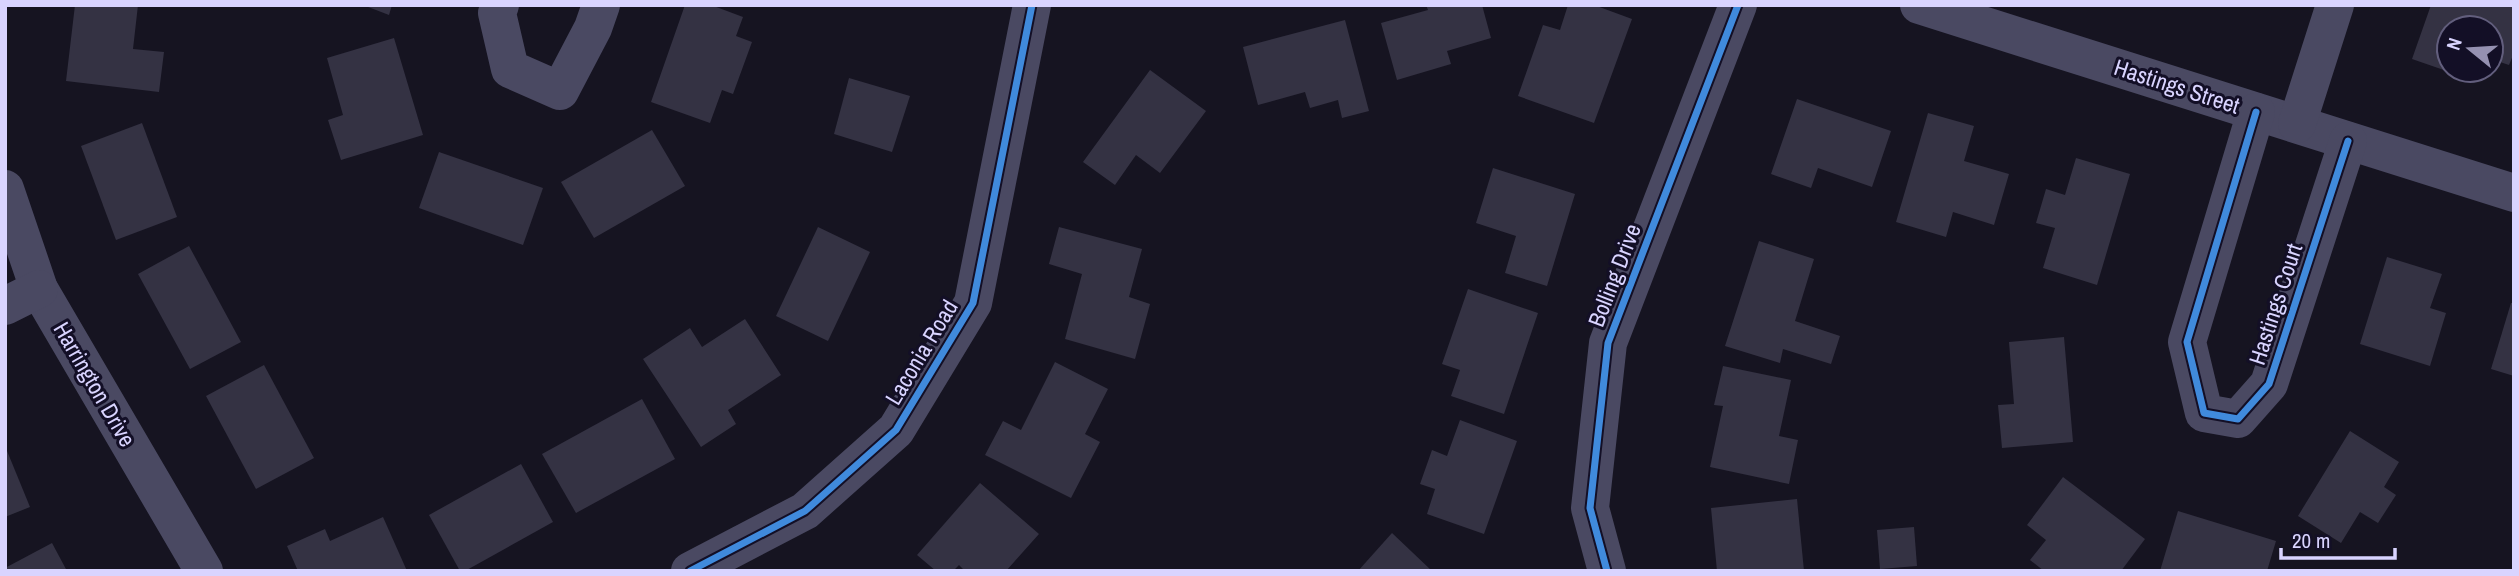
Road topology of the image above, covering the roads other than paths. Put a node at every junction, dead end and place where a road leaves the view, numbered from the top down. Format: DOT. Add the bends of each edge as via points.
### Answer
graph roads {
  1 [pos="500,5"];
  2 [pos="601,5"];
  3 [pos="1032,5"];
  4 [pos="1738,5"];
  5 [pos="1919,5"];
  6 [pos="2335,5"];
  7 [pos="2256,111"];
  8 [pos="2297,124"];
  9 [pos="2347,141"];
  10 [pos="5,189"];
  11 [pos="2514,193"];
  12 [pos="39,289"];
  13 [pos="5,306"];
  14 [pos="204,571"];
  15 [pos="690,571"];
  16 [pos="1606,571"];
  1 -- 2 [label="street" via="497,13 510,69 560,91"];
  3 -- 15 [label="street, Laconia Road" via="973,303 896,430 804,511"];
  4 -- 16 [label="street, Bolling Drive" via="1608,343 1590,509"];
  5 -- 7 [label="street, Hastings Street"];
  6 -- 8 [label="street"];
  7 -- 8 [label="street, Hastings Street"];
  7 -- 9 [label="street, Hastings Court" via="2188,342 2204,413 2238,419 2269,384"];
  8 -- 9 [label="street, Hastings Street"];
  9 -- 11 [label="street, Hastings Street"];
  10 -- 12 [label="street, Harrington Drive"];
  12 -- 13 [label="street"];
  12 -- 14 [label="street, Harrington Drive"];
}
